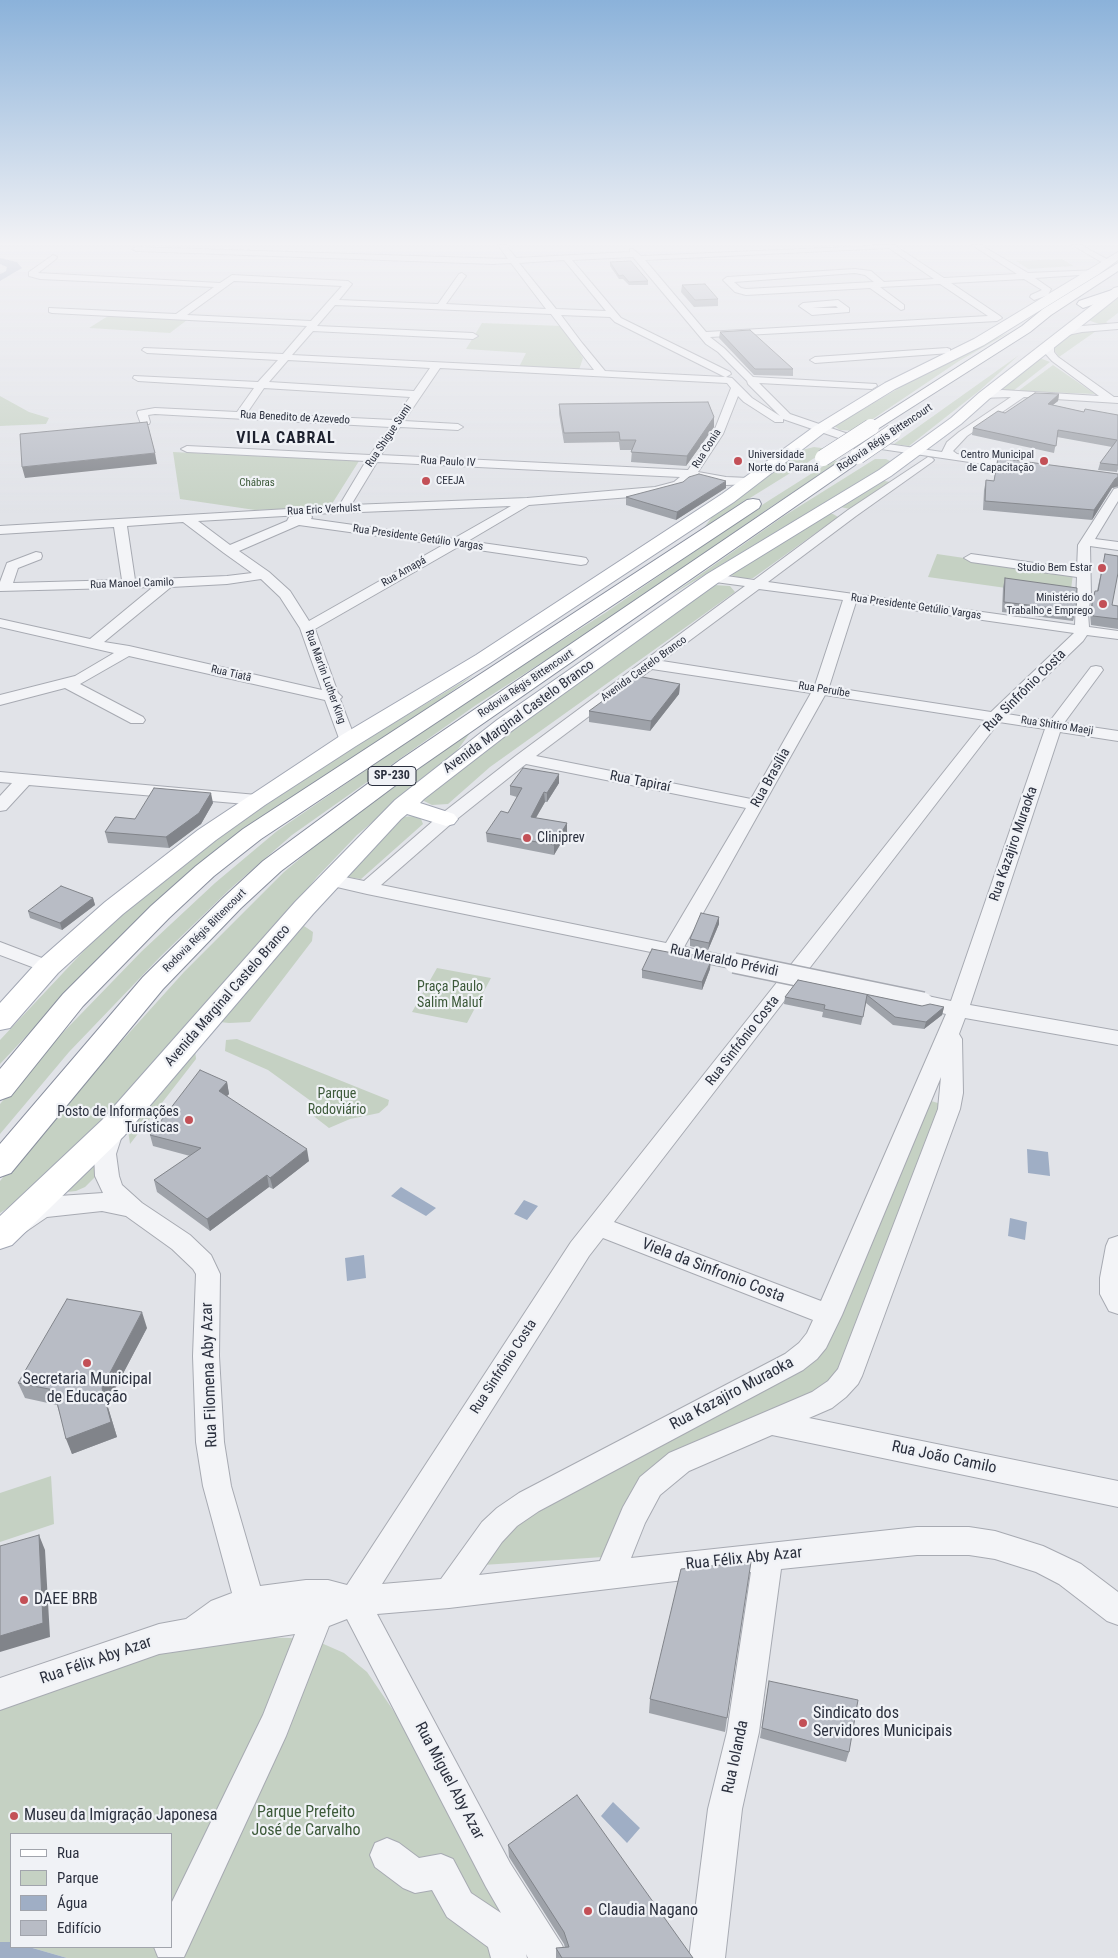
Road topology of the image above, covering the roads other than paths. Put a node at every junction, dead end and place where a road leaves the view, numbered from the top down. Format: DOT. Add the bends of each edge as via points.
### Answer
graph roads {
  1 [pos="303,336"];
  2 [pos="572,336"];
  3 [pos="648,336"];
  4 [pos="704,336"];
  5 [pos="742,336"];
  6 [pos="989,336"];
  7 [pos="992,336"];
  8 [pos="1014,336"];
  9 [pos="1035,336"];
  10 [pos="1059,336"];
  11 [pos="706,339"];
  12 [pos="979,342"];
  13 [pos="1049,345"];
  14 [pos="147,350"];
  15 [pos="947,352"];
  16 [pos="286,356"];
  17 [pos="437,364"];
  18 [pos="989,368"];
  19 [pos="602,373"];
  20 [pos="138,378"];
  21 [pos="730,381"];
  22 [pos="752,381"];
  23 [pos="262,384"];
  24 [pos="837,384"];
  25 [pos="875,389"];
  26 [pos="416,394"];
  27 [pos="1022,394"];
  28 [pos="984,396"];
  29 [pos="746,399"];
  30 [pos="1115,399"];
  31 [pos="730,406"];
  32 [pos="760,408"];
  33 [pos="240,415"];
  34 [pos="145,422"];
  35 [pos="953,422"];
  36 [pos="397,424"];
  37 [pos="458,427"];
  38 [pos="972,427"];
  39 [pos="897,429"];
  40 [pos="813,435"];
  41 [pos="186,449"];
  42 [pos="853,450"];
  43 [pos="914,457"];
  44 [pos="374,458"];
  45 [pos="961,458"];
  46 [pos="691,474"];
  47 [pos="890,478"];
  48 [pos="738,491"];
  49 [pos="648,492"];
  50 [pos="1118,492"];
  51 [pos="528,502"];
  52 [pos="826,508"];
  53 [pos="343,509"];
  54 [pos="318,510"];
  55 [pos="852,513"];
  56 [pos="254,514"];
  57 [pos="185,518"];
  58 [pos="298,521"];
  59 [pos="120,522"];
  60 [pos="0,530"];
  61 [pos="1086,541"];
  62 [pos="455,543"];
  63 [pos="1118,546"];
  64 [pos="230,550"];
  65 [pos="36,556"];
  66 [pos="971,558"];
  67 [pos="581,561"];
  68 [pos="1084,574"];
  69 [pos="264,575"];
  70 [pos="713,578"];
  71 [pos="167,583"];
  72 [pos="129,584"];
  73 [pos="758,584"];
  74 [pos="2,587"];
  75 [pos="851,598"];
  76 [pos="0,623"];
  77 [pos="307,628"];
  78 [pos="1082,630"];
  79 [pos="1118,635"];
  80 [pos="93,643"];
  81 [pos="129,650"];
  82 [pos="521,659"];
  83 [pos="651,664"];
  84 [pos="1096,670"];
  85 [pos="68,683"];
  86 [pos="821,689"];
  87 [pos="334,697"];
  88 [pos="0,700"];
  89 [pos="996,716"];
  90 [pos="136,720"];
  91 [pos="1054,726"];
  92 [pos="1118,736"];
  93 [pos="348,741"];
  94 [pos="523,758"];
  95 [pos="0,777"];
  96 [pos="26,778"];
  97 [pos="257,800"];
  98 [pos="403,805"];
  99 [pos="0,806"];
  100 [pos="756,806"];
  101 [pos="446,818"];
  102 [pos="330,880"];
  103 [pos="367,888"];
  104 [pos="0,948"];
  105 [pos="672,950"];
  106 [pos="48,967"];
  107 [pos="955,1018"];
  108 [pos="0,1021"];
  109 [pos="1118,1038"];
  110 [pos="0,1089"];
  111 [pos="113,1128"];
  112 [pos="0,1165"];
  113 [pos="134,1208"];
  114 [pos="598,1226"];
  115 [pos="0,1236"];
  116 [pos="1118,1246"];
  117 [pos="1118,1304"];
  118 [pos="828,1315"];
  119 [pos="769,1422"];
  120 [pos="1118,1494"];
  121 [pos="768,1556"];
  122 [pos="609,1575"];
  123 [pos="450,1593"];
  124 [pos="354,1601"];
  125 [pos="250,1602"];
  126 [pos="1118,1610"];
  127 [pos="318,1616"];
  128 [pos="192,1633"];
  129 [pos="0,1694"];
  130 [pos="387,1856"];
  131 [pos="172,1943"];
  132 [pos="509,1958"];
  133 [pos="549,1958"];
  134 [pos="707,1958"];
  1 -- 16 [label="street"];
  2 -- 19 [label="street"];
  3 -- 21 [label="street"];
  4 -- 11 [label="street"];
  5 -- 11 [label="street"];
  6 -- 12 [label="main road"];
  7 -- 12 [label="main road"];
  8 -- 82 [label="main road, Rodovia Régis Bittencourt / SP-230, bridge" via="823,458"];
  9 -- 18 [label="main road"];
  10 -- 13 [label="main road, Avenida Marginal Castelo Branco"];
  11 -- 21 [label="street"];
  11 -- 22 [label="street"];
  12 -- 25 [label="main road" via="894,384"];
  13 -- 28 [label="main road, Avenida Marginal Castelo Branco"];
  13 -- 30 [label="street" via="1054,359"];
  14 -- 16 [label="street"];
  15 -- 24 [label="street" via="812,357"];
  16 -- 17 [label="street"];
  16 -- 23 [label="street"];
  17 -- 19 [label="street"];
  17 -- 26 [label="street, Rua Shigue Sumi"];
  19 -- 21 [label="street"];
  20 -- 23 [label="street"];
  21 -- 22 [label="street" via="746,384"];
  21 -- 29 [label="street"];
  21 -- 31 [label="street, Rua Conia"];
  22 -- 24 [label="street"];
  22 -- 29 [label="street" via="756,393"];
  22 -- 40 [label="street" via="784,414"];
  23 -- 26 [label="street"];
  23 -- 33 [label="street"];
  24 -- 25 [label="street"];
  25 -- 40 [label="main road"];
  26 -- 36 [label="street, Rua Shigue Sumi"];
  27 -- 28 [label="street"];
  27 -- 30 [label="street"];
  27 -- 38 [label="street"];
  28 -- 35 [label="main road, Avenida Marginal Castelo Branco"];
  29 -- 31 [label="street"];
  29 -- 32 [label="street"];
  31 -- 32 [label="street"];
  31 -- 46 [label="street, Rua Conia" via="718,434"];
  32 -- 40 [label="street"];
  33 -- 34 [label="street, Rua Benedito de Azevedo" via="148,410 142,413"];
  33 -- 36 [label="street, Rua Benedito de Azevedo"];
  35 -- 38 [label="street"];
  35 -- 43 [label="main road, Avenida Marginal Castelo Branco"];
  36 -- 37 [label="street, Rua Benedito de Azevedo"];
  36 -- 44 [label="street, Rua Shigue Sumi"];
  38 -- 45 [label="street" via="946,450"];
  39 -- 42 [label="main road, Rodovia Régis Bittencourt / SP-230, bridge"];
  40 -- 42 [label="main road" via="834,437"];
  40 -- 48 [label="main road"];
  41 -- 44 [label="street, Rua Paulo IV"];
  42 -- 43 [label="main road"];
  42 -- 112 [label="main road, Rodovia Régis Bittencourt / SP-230" via="663,592 408,764 272,866 153,983"];
  43 -- 45 [label="street"];
  43 -- 45 [label="street" via="1032,468"];
  43 -- 47 [label="main road, Avenida Marginal Castelo Branco"];
  43 -- 47 [label="street, Avenida Castelo Branco"];
  44 -- 46 [label="street, Rua Paulo IV"];
  44 -- 53 [label="street, Rua Shigue Sumi"];
  46 -- 48 [label="street, Rua Paulo IV" via="709,477"];
  46 -- 49 [label="street, Rua Conia" via="678,485"];
  47 -- 52 [label="main road, Avenida Marginal Castelo Branco"];
  47 -- 55 [label="street, Avenida Castelo Branco"];
  48 -- 82 [label="main road" via="646,566 536,641"];
  48 -- 93 [label="main road"];
  49 -- 51 [label="street, Rua Eric Verhulst"];
  50 -- 61 [label="street"];
  51 -- 53 [label="street, Rua Eric Verhulst"];
  51 -- 62 [label="street, Rua Amapá"];
  52 -- 55 [label="main road"];
  52 -- 70 [label="main road, Avenida Marginal Castelo Branco"];
  53 -- 54 [label="street, Rua Eric Verhulst"];
  54 -- 56 [label="street, Rua Eric Verhulst"];
  54 -- 58 [label="street"];
  55 -- 73 [label="street, Avenida Castelo Branco"];
  56 -- 57 [label="street, Rua Eric Verhulst"];
  56 -- 58 [label="street, Rua Presidente Getúlio Vargas"];
  57 -- 59 [label="street, Rua Eric Verhulst"];
  57 -- 64 [label="street, Rua Martin Luther King"];
  58 -- 62 [label="street, Rua Presidente Getúlio Vargas"];
  58 -- 64 [label="street"];
  59 -- 60 [label="street, Rua Eric Verhulst"];
  59 -- 72 [label="street"];
  61 -- 63 [label="street"];
  61 -- 68 [label="street"];
  62 -- 67 [label="street, Rua Presidente Getúlio Vargas"];
  62 -- 77 [label="street, Rua Amapá"];
  64 -- 69 [label="street, Rua Martin Luther King"];
  65 -- 74 [label="street" via="12,566"];
  66 -- 68 [label="street"];
  68 -- 78 [label="street"];
  69 -- 71 [label="street, Rua Manoel Camilo"];
  69 -- 77 [label="street, Rua Martin Luther King" via="285,594"];
  70 -- 73 [label="street, Rua Presidente Getúlio Vargas"];
  70 -- 98 [label="main road, Avenida Marginal Castelo Branco" via="505,725"];
  71 -- 72 [label="street, Rua Manoel Camilo"];
  71 -- 80 [label="street"];
  72 -- 74 [label="street, Rua Manoel Camilo"];
  73 -- 75 [label="street, Rua Presidente Getúlio Vargas"];
  73 -- 83 [label="street, Avenida Castelo Branco"];
  75 -- 78 [label="street, Rua Presidente Getúlio Vargas"];
  75 -- 86 [label="street, Rua Brasília"];
  76 -- 80 [label="street"];
  77 -- 87 [label="street, Rua Martin Luther King"];
  78 -- 79 [label="street, Rua Presidente Getúlio Vargas"];
  78 -- 89 [label="street, Rua Sinfrônio Costa" via="1074,643"];
  80 -- 81 [label="street, Rua Tiatã"];
  81 -- 85 [label="street" via="86,677"];
  81 -- 87 [label="street, Rua Tiatã"];
  82 -- 110 [label="main road, Rodovia Régis Bittencourt / SP-230" via="252,834 205,871 73,1000"];
  83 -- 86 [label="street, Rua Peruíbe"];
  83 -- 94 [label="street, Avenida Castelo Branco"];
  84 -- 91 [label="street, Rua Kazajiro Muraoka"];
  85 -- 88 [label="street"];
  85 -- 90 [label="street"];
  86 -- 89 [label="street, Rua Peruíbe"];
  86 -- 100 [label="street, Rua Brasília"];
  87 -- 93 [label="street, Rua Martin Luther King"];
  89 -- 91 [label="street, Rua Shitiro Maeji"];
  89 -- 114 [label="street, Rua Sinfrônio Costa"];
  91 -- 92 [label="street, Rua Shitiro Maeji"];
  91 -- 107 [label="street, Rua Kazajiro Muraoka"];
  93 -- 97 [label="main road"];
  94 -- 100 [label="street, Rua Tapiraí"];
  94 -- 101 [label="street, Avenida Castelo Branco"];
  95 -- 96 [label="street"];
  96 -- 97 [label="street"];
  96 -- 99 [label="street"];
  97 -- 106 [label="main road" via="114,908"];
  98 -- 101 [label="main road"];
  98 -- 102 [label="main road, Avenida Marginal Castelo Branco"];
  100 -- 105 [label="street, Rua Brasília"];
  101 -- 103 [label="street, Avenida Castelo Branco"];
  102 -- 103 [label="street, Rua Meraldo Prévidi"];
  102 -- 111 [label="main road, Avenida Marginal Castelo Branco"];
  103 -- 105 [label="street, Rua Meraldo Prévidi"];
  104 -- 106 [label="street"];
  105 -- 107 [label="street, Rua Meraldo Prévidi, bridge" via="923,1002"];
  106 -- 108 [label="main road"];
  107 -- 109 [label="street, Rua Meraldo Prévidi"];
  107 -- 118 [label="street, Rua Kazajiro Muraoka"];
  107 -- 119 [label="street, Rua Kazajiro Muraoka" via="949,1109 849,1376 822,1400"];
  111 -- 113 [label="street, Rua Filomena Aby Azar" via="106,1148 107,1176 113,1190"];
  111 -- 115 [label="main road, Avenida Marginal Castelo Branco"];
  113 -- 115 [label="street, Rua Filomena Aby Azar" via="102,1202 59,1205 30,1215"];
  113 -- 125 [label="street, Rua Filomena Aby Azar" via="197,1256 208,1274 206,1356 210,1442 217,1486"];
  114 -- 118 [label="street, Viela da Sinfronio Costa"];
  114 -- 124 [label="street, Rua Sinfrônio Costa" via="580,1249"];
  116 -- 117 [label="street" via="1112,1278 1113,1294"];
  118 -- 123 [label="street, Rua Kazajiro Muraoka" via="817,1340 794,1362 506,1517"];
  119 -- 120 [label="street, Rua João Camilo"];
  119 -- 122 [label="street, Rua Kazajiro Muraoka" via="680,1462 650,1486 633,1516"];
  121 -- 122 [label="street, Rua Félix Aby Azar"];
  121 -- 126 [label="street, Rua Félix Aby Azar" via="917,1541 969,1541 995,1545 1043,1560 1070,1574"];
  121 -- 134 [label="street, Rua Iolanda" via="742,1732 725,1809"];
  122 -- 123 [label="street, Rua Félix Aby Azar"];
  123 -- 124 [label="street, Rua Félix Aby Azar"];
  124 -- 125 [label="street, Rua Félix Aby Azar" via="328,1595 306,1595"];
  124 -- 127 [label="street, Rua Félix Aby Azar"];
  124 -- 133 [label="street, Rua Miguel Aby Azar" via="498,1875"];
  125 -- 128 [label="street, Rua Félix Aby Azar" via="222,1612"];
  127 -- 128 [label="street, Rua Félix Aby Azar"];
  127 -- 131 [label="street" via="275,1726"];
  128 -- 129 [label="street, Rua Félix Aby Azar" via="159,1640"];
  130 -- 132 [label="street" via="415,1876 441,1871 459,1904 504,1936"];
}
